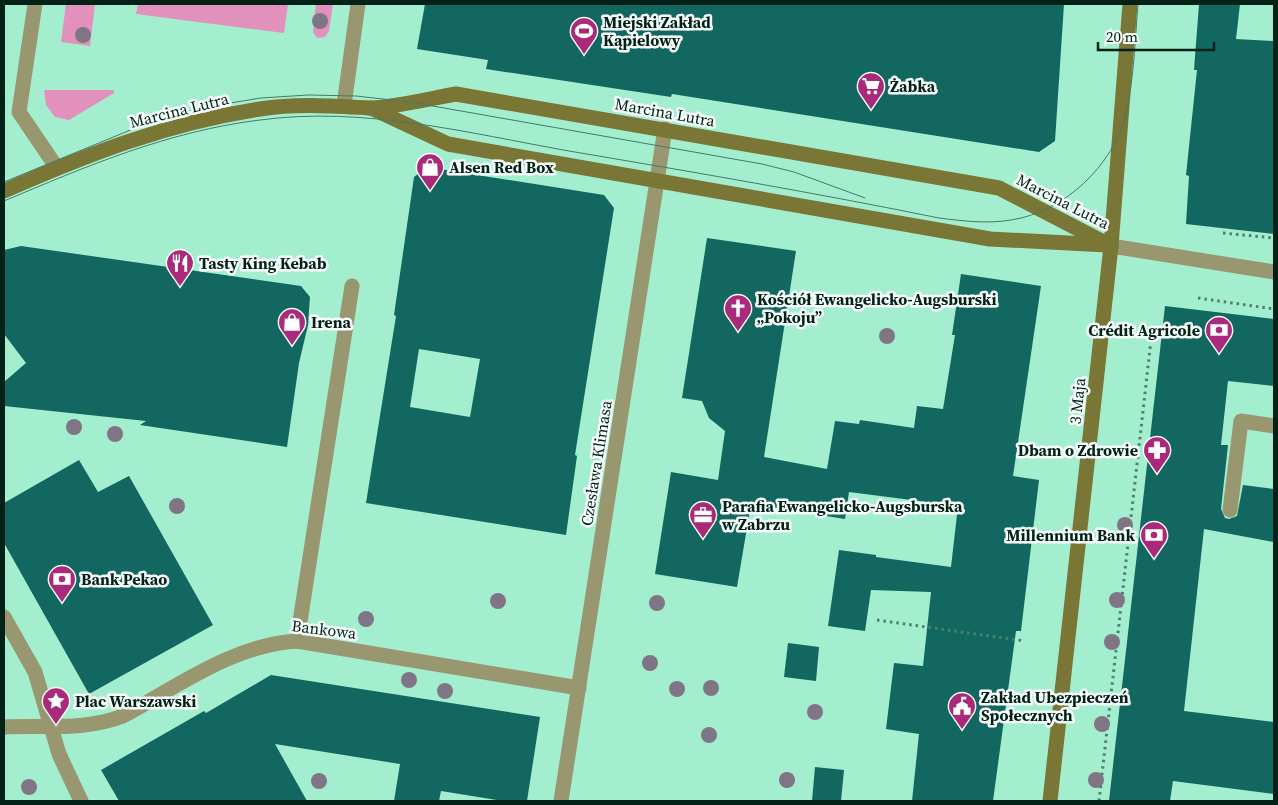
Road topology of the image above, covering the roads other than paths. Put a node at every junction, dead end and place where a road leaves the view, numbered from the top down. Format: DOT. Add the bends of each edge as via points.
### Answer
graph roads {
  1 [pos="35,4"];
  2 [pos="358,4"];
  3 [pos="1130,4"];
  4 [pos="344,105"];
  5 [pos="371,108"];
  6 [pos="665,129"];
  7 [pos="57,168"];
  8 [pos="657,181"];
  9 [pos="4,191"];
  10 [pos="1111,246"];
  11 [pos="1274,272"];
  12 [pos="352,286"];
  13 [pos="1274,426"];
  14 [pos="1230,510"];
  15 [pos="4,617"];
  16 [pos="297,641"];
  17 [pos="579,688"];
  18 [pos="4,727"];
  19 [pos="52,727"];
  20 [pos="81,801"];
  21 [pos="561,801"];
  22 [pos="1050,801"];
  1 -- 7 [label="street" via="20,112"];
  2 -- 4 [label="street"];
  3 -- 10 [label="street, 3 Maja"];
  4 -- 5 [label="street, Marcina Lutra"];
  4 -- 7 [label="street, Marcina Lutra" via="261,109 196,120"];
  5 -- 6 [label="street, Marcina Lutra" via="456,94"];
  5 -- 8 [label="street, Marcina Lutra" via="448,144"];
  6 -- 8 [label="street, Czesława Klimasa"];
  6 -- 10 [label="street, Marcina Lutra" via="999,188"];
  7 -- 9 [label="street, Marcina Lutra"];
  8 -- 10 [label="street, Marcina Lutra" via="990,239"];
  8 -- 17 [label="street, Czesława Klimasa"];
  10 -- 11 [label="street"];
  10 -- 22 [label="street, 3 Maja"];
  12 -- 16 [label="street"];
  13 -- 14 [label="street" via="1241,421"];
  15 -- 19 [label="street" via="35,672"];
  16 -- 17 [label="street, Bankowa"];
  16 -- 19 [label="street, Bankowa" via="272,642 235,654 105,723"];
  17 -- 21 [label="street, Czesława Klimasa"];
  18 -- 19 [label="street, Bankowa"];
  19 -- 20 [label="street" via="66,772"];
}
